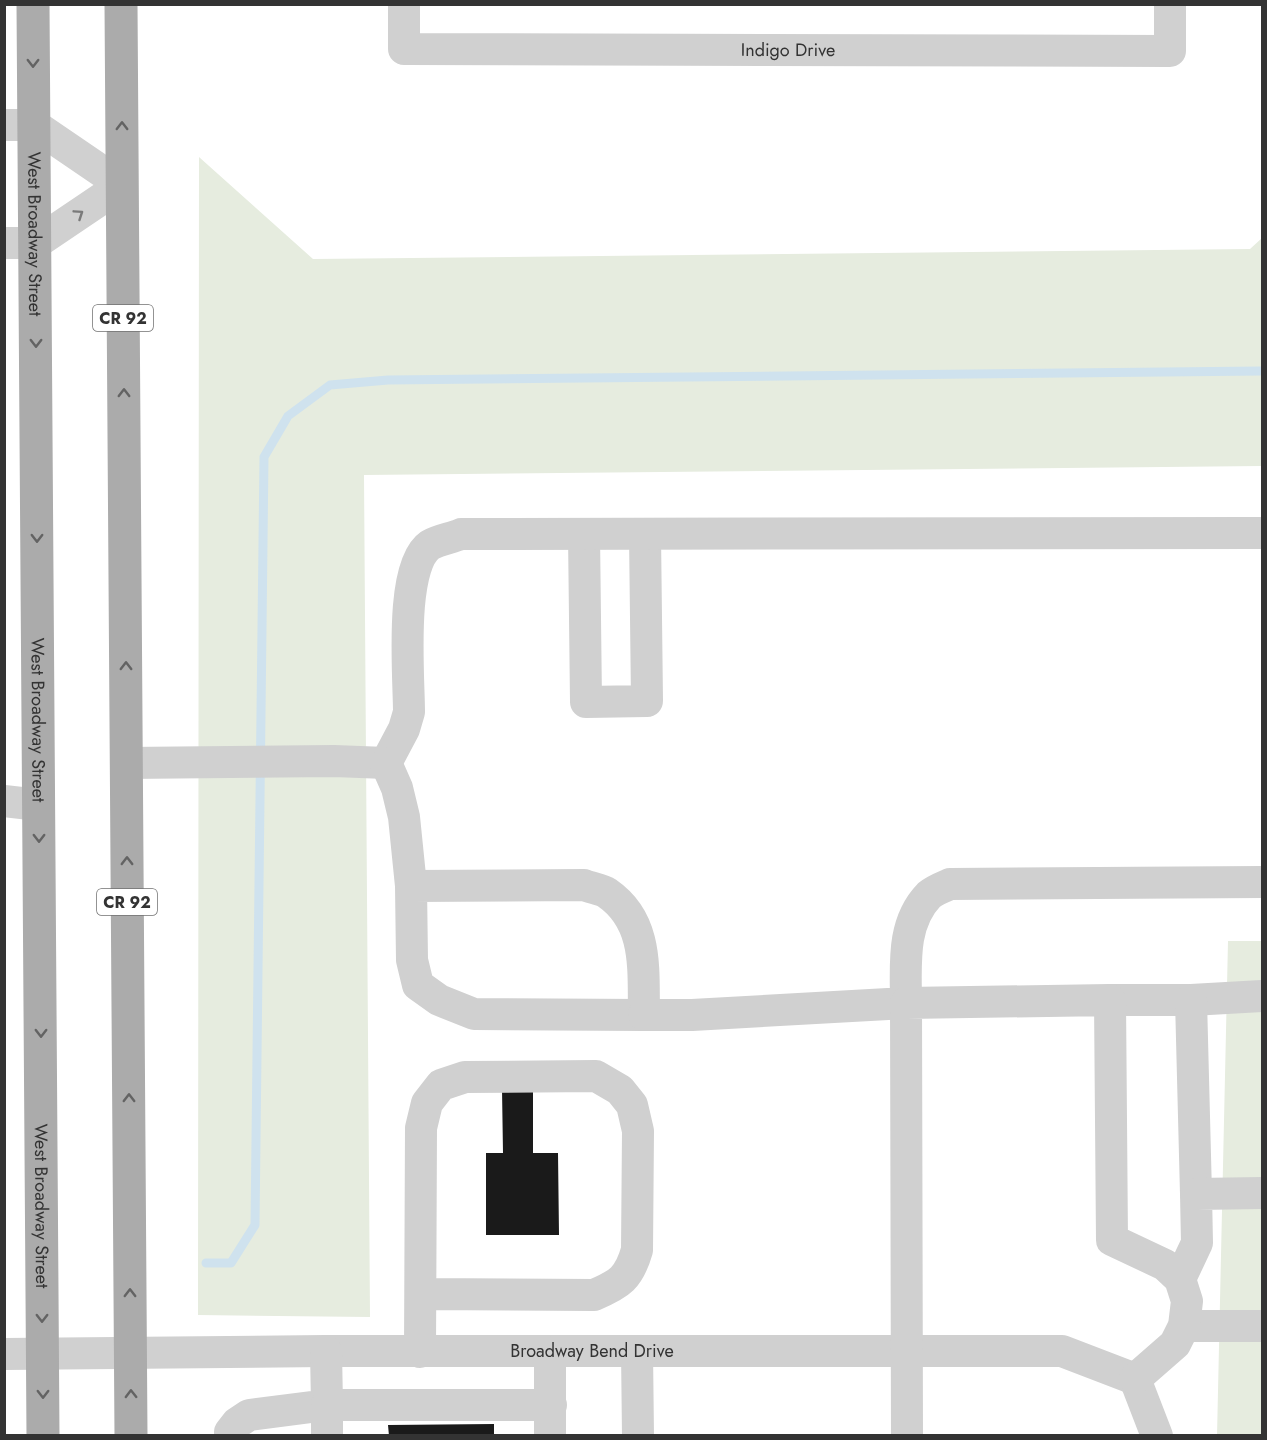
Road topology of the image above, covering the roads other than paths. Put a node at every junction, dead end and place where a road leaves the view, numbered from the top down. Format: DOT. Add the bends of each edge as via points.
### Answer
graph roads {
  1 [pos="33,4"];
  2 [pos="121,4"];
  3 [pos="404,4"];
  4 [pos="1170,4"];
  5 [pos="19,125"];
  6 [pos="122,184"];
  7 [pos="20,243"];
  8 [pos="1263,532"];
  9 [pos="584,534"];
  10 [pos="645,534"];
  11 [pos="126,763"];
  12 [pos="386,763"];
  13 [pos="4,801"];
  14 [pos="39,805"];
  15 [pos="1263,882"];
  16 [pos="411,886"];
  17 [pos="1263,996"];
  18 [pos="1110,1000"];
  19 [pos="1191,1000"];
  20 [pos="906,1003"];
  21 [pos="644,1015"];
  22 [pos="1263,1193"];
  23 [pos="1196,1194"];
  24 [pos="1180,1279"];
  25 [pos="421,1294"];
  26 [pos="1184,1326"];
  27 [pos="1263,1326"];
  28 [pos="326,1351"];
  29 [pos="130,1352"];
  30 [pos="420,1352"];
  31 [pos="550,1352"];
  32 [pos="637,1352"];
  33 [pos="907,1352"];
  34 [pos="4,1353"];
  35 [pos="43,1353"];
  36 [pos="1135,1379"];
  37 [pos="550,1404"];
  38 [pos="327,1420"];
  39 [pos="43,1436"];
  40 [pos="131,1436"];
  41 [pos="230,1436"];
  42 [pos="550,1436"];
  43 [pos="638,1436"];
  44 [pos="907,1436"];
  45 [pos="1157,1436"];
  1 -- 5 [label="main road, West Broadway Street, one-way"];
  6 -- 2 [label="main road, CR 92, one-way"];
  3 -- 4 [label="street, Indigo Drive" via="404,49 1170,51"];
  5 -- 6 [label="street"];
  5 -- 7 [label="main road, West Broadway Street"];
  7 -- 6 [label="street, one-way"];
  11 -- 6 [label="main road, CR 92, one-way"];
  7 -- 14 [label="main road, West Broadway Street, one-way"];
  8 -- 10 [label="street"];
  9 -- 10 [label="street"];
  9 -- 10 [label="street" via="586,702 647,701"];
  9 -- 12 [label="street" via="461,534 429,545 416,565 408,598 409,712"];
  11 -- 12 [label="street"];
  29 -- 11 [label="main road, CR 92, one-way"];
  12 -- 16 [label="street" via="404,817"];
  13 -- 14 [label="street"];
  14 -- 35 [label="main road, West Broadway Street, one-way"];
  15 -- 20 [label="street" via="950,884 930,895 915,916 906,945"];
  16 -- 21 [label="street" via="584,885 606,892 635,926 643,952"];
  16 -- 21 [label="street" via="412,960 418,985 440,1000 474,1014"];
  17 -- 19 [label="street"];
  18 -- 19 [label="street"];
  18 -- 20 [label="street"];
  18 -- 24 [label="street" via="1112,1240 1165,1265"];
  19 -- 23 [label="street"];
  20 -- 21 [label="street"];
  20 -- 33 [label="street"];
  22 -- 23 [label="street"];
  23 -- 24 [label="street" via="1197,1243"];
  24 -- 26 [label="street" via="1187,1301"];
  25 -- 25 [label="street" via="594,1295 614,1286 632,1269 637,1250 638,1131 632,1106 620,1090 596,1076 465,1077 441,1085 427,1103 421,1128"];
  25 -- 30 [label="street"];
  26 -- 27 [label="street"];
  26 -- 36 [label="street" via="1174,1344"];
  28 -- 29 [label="street, Broadway Bend Drive"];
  28 -- 30 [label="street, Broadway Bend Drive"];
  28 -- 38 [label="street"];
  29 -- 35 [label="street, Broadway Bend Drive"];
  40 -- 29 [label="main road, CR 92, one-way"];
  30 -- 31 [label="street, Broadway Bend Drive"];
  31 -- 32 [label="street, Broadway Bend Drive"];
  31 -- 37 [label="street"];
  32 -- 33 [label="street, Broadway Bend Drive"];
  32 -- 43 [label="street"];
  33 -- 36 [label="street, Broadway Bend Drive" via="1062,1351"];
  33 -- 44 [label="street"];
  34 -- 35 [label="street, Broadway Bend Drive"];
  35 -- 39 [label="main road, West Broadway Street, one-way"];
  36 -- 45 [label="street"];
  37 -- 38 [label="street"];
  37 -- 42 [label="street"];
  38 -- 41 [label="street" via="249,1415 237,1423"];
}
